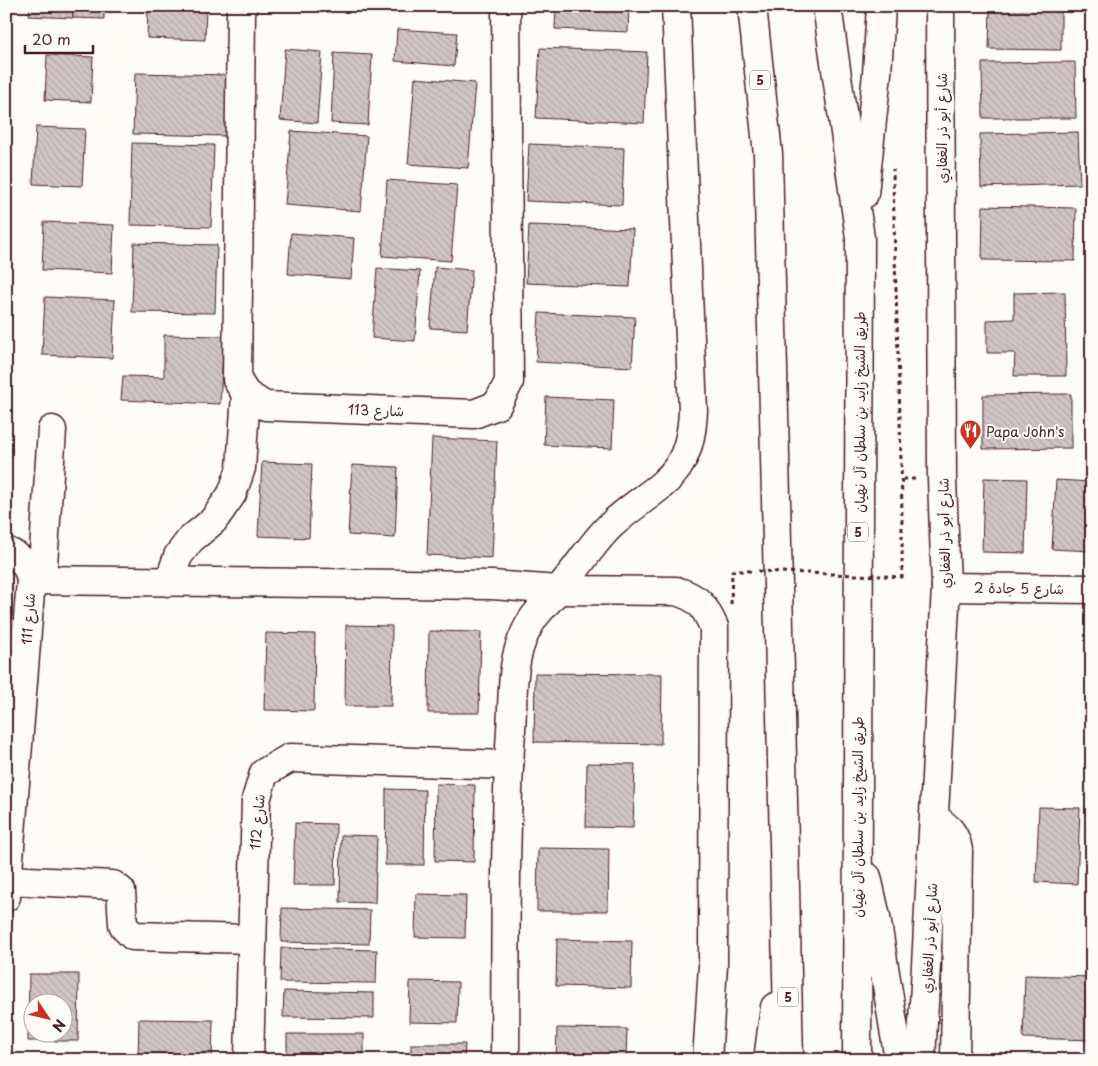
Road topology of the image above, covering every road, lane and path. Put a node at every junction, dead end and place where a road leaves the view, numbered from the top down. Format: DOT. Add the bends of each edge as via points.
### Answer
graph roads {
  1 [pos="243,6"];
  2 [pos="506,6"];
  3 [pos="676,6"];
  4 [pos="734,6"];
  5 [pos="752,6"];
  6 [pos="827,6"];
  7 [pos="881,6"];
  8 [pos="940,6"];
  9 [pos="768,154"];
  10 [pos="893,167"];
  11 [pos="860,238"];
  12 [pos="246,394"];
  13 [pos="52,430"];
  14 [pos="6,551"];
  15 [pos="732,571"];
  16 [pos="36,580"];
  17 [pos="169,582"];
  18 [pos="946,587"];
  19 [pos="1092,589"];
  20 [pos="558,590"];
  21 [pos="509,765"];
  22 [pos="934,818"];
  23 [pos="856,832"];
  24 [pos="7,888"];
  25 [pos="786,934"];
  26 [pos="252,939"];
  27 [pos="248,1060"];
  28 [pos="505,1060"];
  29 [pos="707,1060"];
  30 [pos="768,1060"];
  31 [pos="789,1060"];
  32 [pos="857,1060"];
  33 [pos="899,1060"];
  34 [pos="921,1060"];
  35 [pos="955,1060"];
  1 -- 12 [label="main road" via="237,380"];
  2 -- 12 [label="main road, شارع 113" via="509,382 497,405 474,414 265,406"];
  3 -- 20 [label="main road" via="692,435 684,458 671,478 608,528"];
  4 -- 9 [label="main road"];
  5 -- 9 [label="main road, 5"];
  6 -- 11 [label="main road, طريق الشيخ زايد بن سلطان آل نهيان / 5"];
  7 -- 11 [label="main road"];
  8 -- 18 [label="main road, شارع أبو ذر الغفاري" via="942,479"];
  9 -- 25 [label="main road, 5"];
  10 -- 15 [label="path, bridge" via="903,479 902,577"];
  11 -- 23 [label="main road, طريق الشيخ زايد بن سلطان آل نهيان / 5"];
  12 -- 17 [label="main road" via="241,468 232,494 213,521 190,540 178,556"];
  13 -- 16 [label="main road, شارع 111"];
  14 -- 16 [label="main road" via="19,556"];
  16 -- 17 [label="main road"];
  16 -- 24 [label="main road, شارع 111"];
  17 -- 20 [label="main road" via="492,585"];
  18 -- 19 [label="main road, شارع 5 جادة 2"];
  18 -- 22 [label="main road, شارع أبو ذر الغفاري"];
  20 -- 21 [label="main road" via="529,622 520,643"];
  20 -- 29 [label="main road" via="676,591 693,596 706,609 714,627 713,965"];
  21 -- 26 [label="main road, شارع 112" via="290,758 264,773 256,800"];
  21 -- 28 [label="main road"];
  22 -- 34 [label="main road, شارع أبو ذر الغفاري"];
  22 -- 35 [label="main road" via="952,830 958,850"];
  23 -- 32 [label="main road, طريق الشيخ زايد بن سلطان آل نهيان / 5"];
  23 -- 33 [label="main road" via="876,917"];
  24 -- 26 [label="main road" via="113,885 122,891 123,924 134,936"];
  25 -- 30 [label="main road"];
  25 -- 31 [label="main road, 5"];
  26 -- 27 [label="main road, شارع 112"];
}
